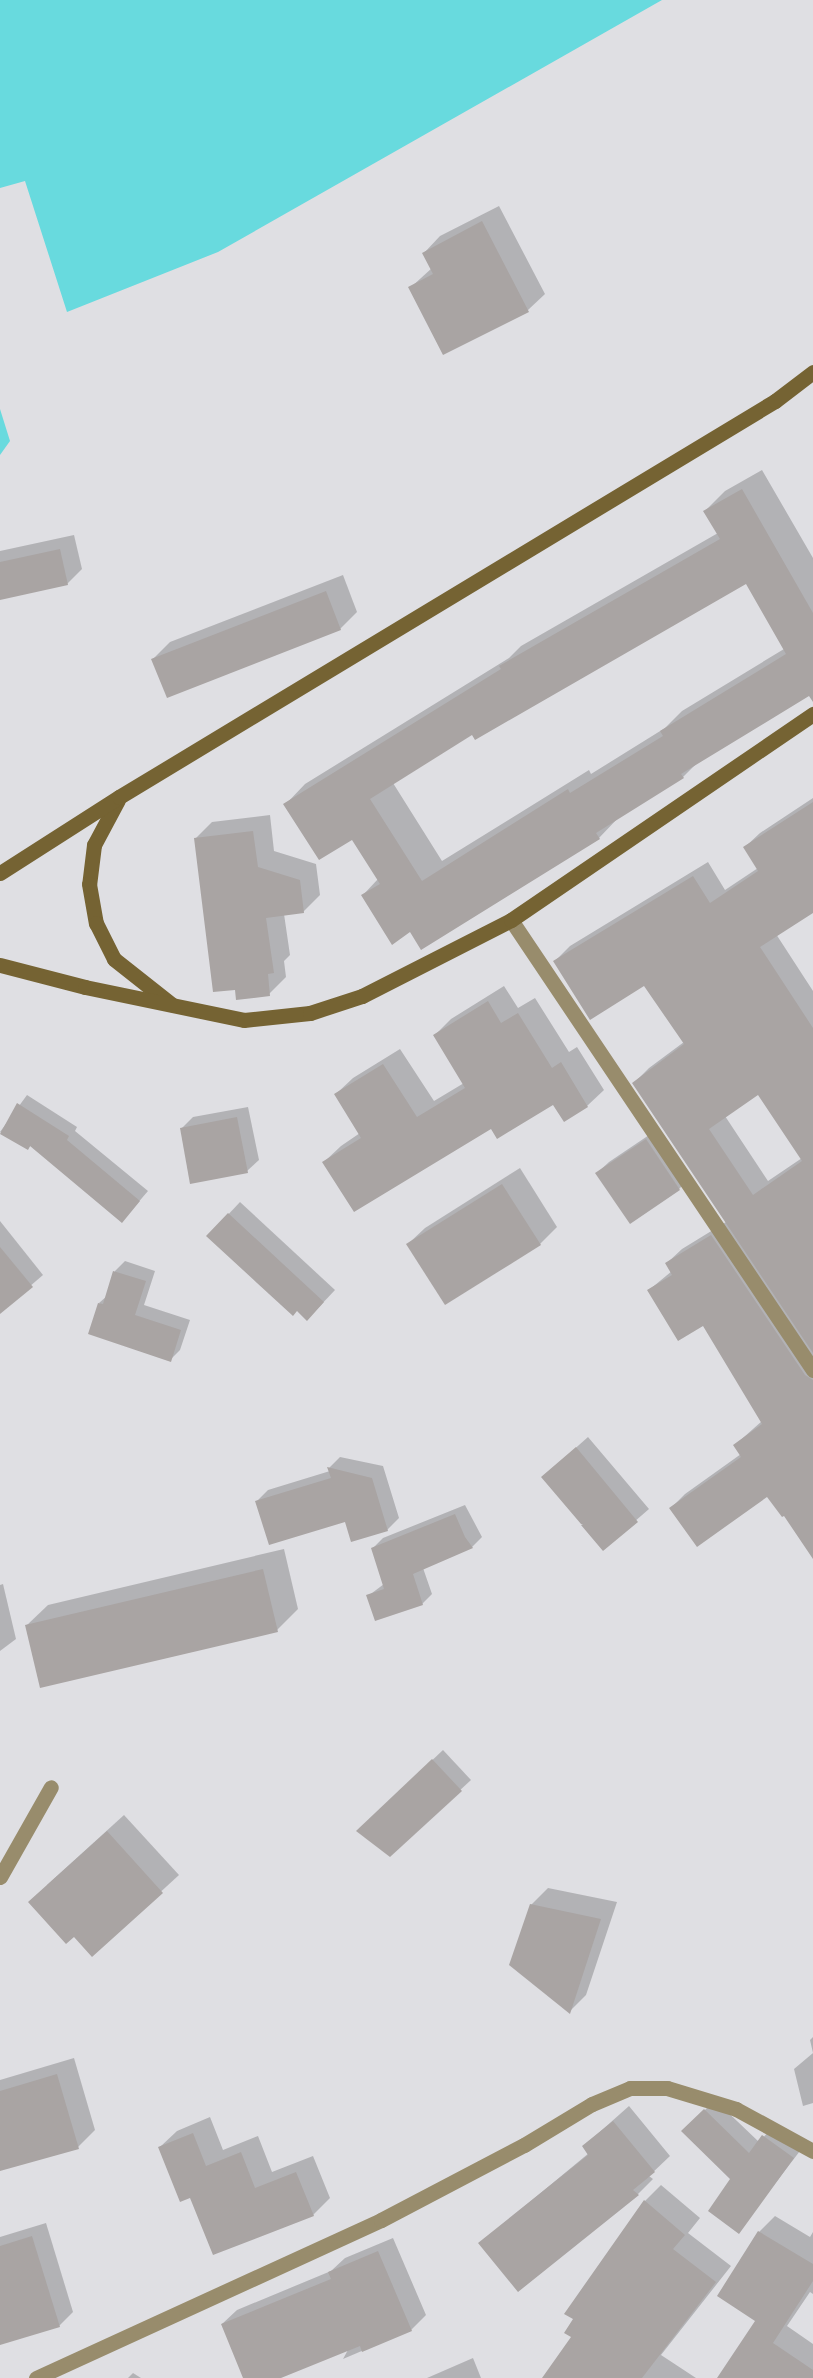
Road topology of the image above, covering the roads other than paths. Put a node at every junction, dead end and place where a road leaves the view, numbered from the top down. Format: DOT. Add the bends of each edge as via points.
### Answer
graph roads {
  1 [pos="813,372"];
  2 [pos="813,714"];
  3 [pos="119,797"];
  4 [pos="0,873"];
  5 [pos="511,920"];
  6 [pos="0,965"];
  7 [pos="175,1006"];
  8 [pos="813,1370"];
  9 [pos="51,1787"];
  10 [pos="0,1877"];
  11 [pos="813,2151"];
  12 [pos="36,2378"];
  1 -- 3 [label="main road" via="775,401"];
  2 -- 5 [label="main road"];
  3 -- 4 [label="main road"];
  3 -- 7 [label="main road" via="94,845 89,884 96,923 114,959"];
  5 -- 7 [label="main road" via="362,996 310,1013 244,1020"];
  5 -- 8 [label="street"];
  6 -- 7 [label="main road"];
  9 -- 10 [label="street"];
  11 -- 12 [label="street" via="736,2109 667,2088 630,2088 592,2104 524,2145 381,2220"];
}
